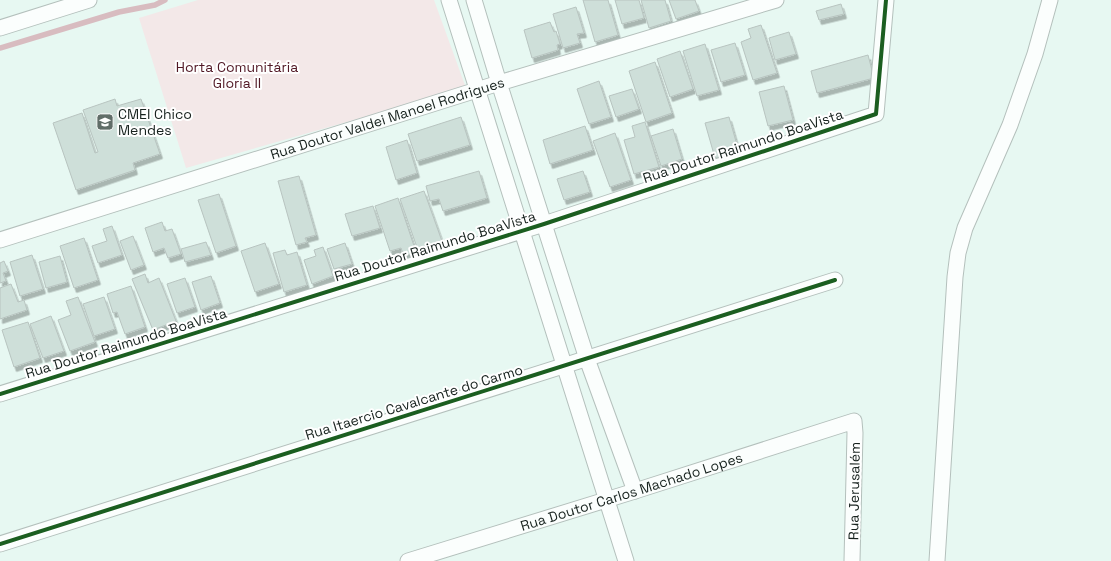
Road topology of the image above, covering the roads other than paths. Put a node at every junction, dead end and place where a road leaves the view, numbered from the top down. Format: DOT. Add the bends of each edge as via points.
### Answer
graph roads {
  1 [pos="89,0"];
  2 [pos="449,0"];
  3 [pos="474,0"];
  4 [pos="776,0"];
  5 [pos="886,0"];
  6 [pos="1050,0"];
  7 [pos="62,4"];
  8 [pos="0,28"];
  9 [pos="499,83"];
  10 [pos="478,90"];
  11 [pos="544,224"];
  12 [pos="521,230"];
  13 [pos="0,240"];
  14 [pos="835,280"];
  15 [pos="587,359"];
  16 [pos="564,366"];
  17 [pos="0,394"];
  18 [pos="854,421"];
  19 [pos="635,491"];
  20 [pos="606,500"];
  21 [pos="0,544"];
  22 [pos="408,561"];
  23 [pos="626,561"];
  24 [pos="852,561"];
  25 [pos="937,561"];
  1 -- 7 [label="street"];
  2 -- 10 [label="street"];
  3 -- 9 [label="street"];
  4 -- 9 [label="street, Rua Doutor Valdei Manoel Rodrigues"];
  5 -- 11 [label="street, Rua Doutor Raimundo BoaVista" via="876,114"];
  6 -- 25 [label="street" via="1035,54 1010,125 965,228 958,253"];
  7 -- 8 [label="street"];
  9 -- 10 [label="street, Rua Doutor Valdei Manoel Rodrigues"];
  9 -- 11 [label="street"];
  10 -- 12 [label="street"];
  10 -- 13 [label="street, Rua Doutor Valdei Manoel Rodrigues"];
  11 -- 12 [label="street, Rua Doutor Raimundo BoaVista"];
  11 -- 15 [label="street"];
  12 -- 16 [label="street"];
  12 -- 17 [label="street, Rua Doutor Raimundo BoaVista"];
  14 -- 15 [label="street, Rua Itaercio Cavalcante do Carmo"];
  15 -- 16 [label="street, Rua Itaercio Cavalcante do Carmo"];
  15 -- 19 [label="street"];
  16 -- 20 [label="street"];
  16 -- 21 [label="street, Rua Itaercio Cavalcante do Carmo"];
  18 -- 19 [label="street, Rua Doutor Carlos Machado Lopes"];
  18 -- 24 [label="street, Rua Jerusalém"];
  19 -- 20 [label="street, Rua Doutor Carlos Machado Lopes"];
  20 -- 22 [label="street, Rua Doutor Carlos Machado Lopes"];
  20 -- 23 [label="street"];
}
